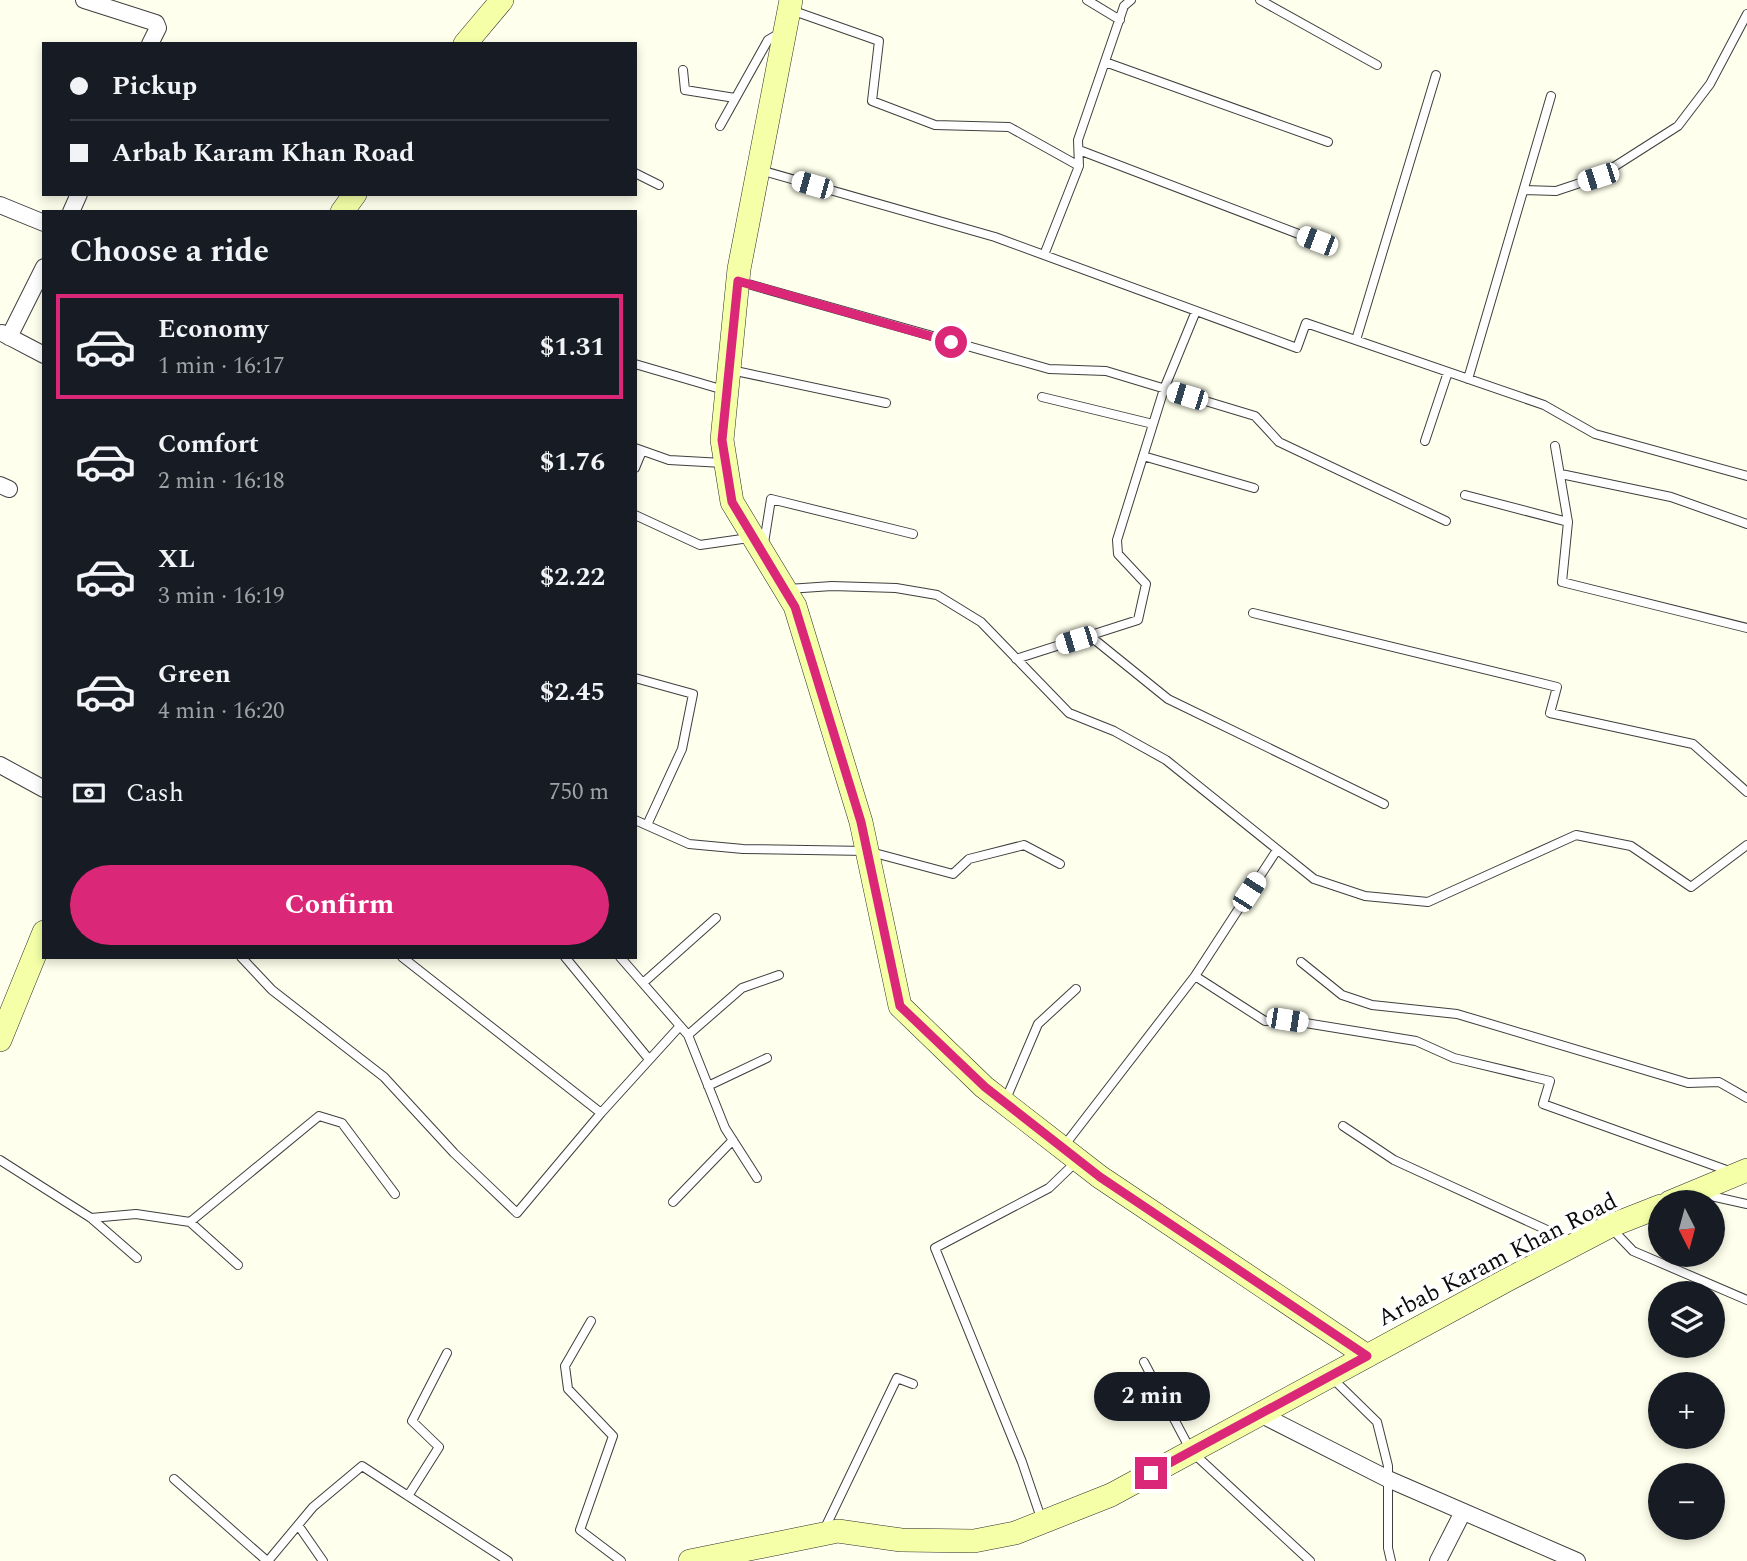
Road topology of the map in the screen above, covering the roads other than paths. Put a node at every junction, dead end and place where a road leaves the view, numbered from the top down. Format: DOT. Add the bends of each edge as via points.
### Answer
graph roads {
  1 [pos="85,0"];
  2 [pos="502,0"];
  3 [pos="1087,0"];
  4 [pos="1130,0"];
  5 [pos="1261,0"];
  6 [pos="789,13"];
  7 [pos="1747,14"];
  8 [pos="1120,20"];
  9 [pos="151,42"];
  10 [pos="467,42"];
  11 [pos="1105,62"];
  12 [pos="1377,65"];
  13 [pos="683,70"];
  14 [pos="1437,75"];
  15 [pos="1551,96"];
  16 [pos="735,99"];
  17 [pos="720,126"];
  18 [pos="1328,142"];
  19 [pos="1079,150"];
  20 [pos="1079,166"];
  21 [pos="760,170"];
  22 [pos="637,174"];
  23 [pos="659,185"];
  24 [pos="1524,190"];
  25 [pos="0,205"];
  26 [pos="42,222"];
  27 [pos="1317,241"];
  28 [pos="1044,255"];
  29 [pos="42,270"];
  30 [pos="738,281"];
  31 [pos="1196,311"];
  32 [pos="5,334"];
  33 [pos="1356,340"];
  34 [pos="42,354"];
  35 [pos="637,364"];
  36 [pos="1448,372"];
  37 [pos="1468,379"];
  38 [pos="728,380"];
  39 [pos="1164,389"];
  40 [pos="1042,397"];
  41 [pos="886,403"];
  42 [pos="1153,425"];
  43 [pos="1424,442"];
  44 [pos="1555,446"];
  45 [pos="639,449"];
  46 [pos="1143,456"];
  47 [pos="726,463"];
  48 [pos="1561,474"];
  49 [pos="1747,477"];
  50 [pos="1254,488"];
  51 [pos="1465,495"];
  52 [pos="637,516"];
  53 [pos="1446,521"];
  54 [pos="1569,522"];
  55 [pos="1747,524"];
  56 [pos="913,534"];
  57 [pos="759,543"];
  58 [pos="785,589"];
  59 [pos="1254,613"];
  60 [pos="1747,628"];
  61 [pos="1090,636"];
  62 [pos="1016,659"];
  63 [pos="637,679"];
  64 [pos="0,765"];
  65 [pos="42,788"];
  66 [pos="1747,792"];
  67 [pos="1384,804"];
  68 [pos="637,821"];
  69 [pos="647,825"];
  70 [pos="1747,845"];
  71 [pos="1277,850"];
  72 [pos="867,851"];
  73 [pos="1060,863"];
  74 [pos="716,918"];
  75 [pos="42,937"];
  76 [pos="244,959"];
  77 [pos="405,959"];
  78 [pos="567,959"];
  79 [pos="622,959"];
  80 [pos="1301,962"];
  81 [pos="779,975"];
  82 [pos="1195,976"];
  83 [pos="643,983"];
  84 [pos="1076,989"];
  85 [pos="680,1026"];
  86 [pos="688,1035"];
  87 [pos="0,1040"];
  88 [pos="648,1058"];
  89 [pos="767,1058"];
  90 [pos="708,1086"];
  91 [pos="1747,1098"];
  92 [pos="1004,1102"];
  93 [pos="601,1113"];
  94 [pos="1343,1126"];
  95 [pos="733,1140"];
  96 [pos="1070,1154"];
  97 [pos="0,1160"];
  98 [pos="1743,1172"];
  99 [pos="757,1178"];
  100 [pos="1699,1190"];
  101 [pos="395,1194"];
  102 [pos="1726,1200"];
  103 [pos="673,1202"];
  104 [pos="1747,1205"];
  105 [pos="1648,1211"];
  106 [pos="91,1218"];
  107 [pos="190,1222"];
  108 [pos="1610,1226"];
  109 [pos="1577,1244"];
  110 [pos="137,1258"];
  111 [pos="238,1265"];
  112 [pos="1747,1300"];
  113 [pos="591,1321"];
  114 [pos="447,1353"];
  115 [pos="1367,1356"];
  116 [pos="1144,1362"];
  117 [pos="1330,1376"];
  118 [pos="913,1384"];
  119 [pos="1260,1414"];
  120 [pos="1191,1451"];
  121 [pos="174,1479"];
  122 [pos="1388,1479"];
  123 [pos="408,1496"];
  124 [pos="1463,1512"];
  125 [pos="1043,1522"];
  126 [pos="298,1525"];
  127 [pos="822,1534"];
  128 [pos="715,1558"];
  129 [pos="268,1561"];
  130 [pos="323,1561"];
  131 [pos="508,1561"];
  132 [pos="621,1561"];
  133 [pos="690,1561"];
  134 [pos="1310,1561"];
  135 [pos="1391,1561"];
  136 [pos="1438,1561"];
  137 [pos="1577,1561"];
  1 -- 9 [label="street" via="158,24"];
  2 -- 10 [label="street"];
  3 -- 8 [label="lane"];
  4 -- 8 [label="lane"];
  5 -- 12 [label="lane"];
  6 -- 16 [label="lane"];
  6 -- 20 [label="lane" via="879,41 872,102 935,125 1010,127"];
  6 -- 21 [label="street"];
  7 -- 24 [label="lane" via="1710,85 1678,126 1598,177 1556,191"];
  8 -- 11 [label="lane"];
  11 -- 18 [label="lane"];
  11 -- 19 [label="lane"];
  13 -- 16 [label="lane" via="685,90"];
  14 -- 33 [label="lane"];
  15 -- 24 [label="lane"];
  16 -- 17 [label="lane"];
  19 -- 20 [label="lane"];
  19 -- 27 [label="lane"];
  20 -- 28 [label="lane"];
  21 -- 28 [label="lane"];
  21 -- 30 [label="street"];
  22 -- 23 [label="lane"];
  24 -- 37 [label="lane"];
  25 -- 26 [label="street"];
  28 -- 31 [label="lane"];
  29 -- 32 [label="street"];
  30 -- 38 [label="street"];
  30 -- 39 [label="lane" via="1049,369 1106,371"];
  31 -- 33 [label="lane" via="1297,348 1306,323"];
  31 -- 39 [label="lane"];
  32 -- 34 [label="street"];
  33 -- 36 [label="lane"];
  35 -- 38 [label="lane"];
  36 -- 37 [label="lane"];
  36 -- 43 [label="lane"];
  37 -- 49 [label="lane" via="1544,405 1595,434"];
  38 -- 41 [label="lane"];
  38 -- 47 [label="street" via="722,440"];
  39 -- 42 [label="lane"];
  39 -- 53 [label="lane" via="1255,416 1279,442"];
  40 -- 42 [label="lane"];
  42 -- 46 [label="lane"];
  44 -- 48 [label="lane"];
  45 -- 47 [label="lane" via="669,460"];
  46 -- 50 [label="lane"];
  46 -- 61 [label="lane" via="1117,540 1118,554 1146,584 1138,620"];
  47 -- 57 [label="street" via="732,502"];
  48 -- 54 [label="lane"];
  48 -- 55 [label="lane" via="1671,497"];
  51 -- 54 [label="lane"];
  52 -- 57 [label="lane" via="700,545"];
  54 -- 60 [label="lane" via="1562,582"];
  56 -- 57 [label="lane" via="772,499"];
  57 -- 58 [label="street"];
  58 -- 62 [label="lane" via="832,586 937,595 981,622"];
  58 -- 72 [label="street" via="795,607"];
  59 -- 66 [label="lane" via="1557,687 1550,713 1693,744"];
  61 -- 62 [label="lane"];
  61 -- 67 [label="lane" via="1168,699"];
  62 -- 71 [label="lane" via="1069,713 1166,760"];
  63 -- 69 [label="lane" via="693,694 682,749"];
  64 -- 65 [label="street"];
  68 -- 69 [label="lane"];
  69 -- 72 [label="lane" via="689,844"];
  70 -- 71 [label="lane" via="1691,887 1631,846 1576,835 1428,902 1365,896 1314,880"];
  71 -- 82 [label="lane"];
  72 -- 73 [label="lane" via="953,874 969,859 1024,845"];
  72 -- 92 [label="street" via="900,1006"];
  74 -- 83 [label="lane"];
  75 -- 87 [label="street"];
  76 -- 93 [label="lane" via="272,989 384,1077 517,1213"];
  77 -- 93 [label="lane"];
  78 -- 88 [label="lane"];
  79 -- 83 [label="lane"];
  80 -- 91 [label="lane" via="1342,995 1362,1002 1457,1014 1688,1083 1719,1082"];
  81 -- 86 [label="lane" via="742,988"];
  82 -- 96 [label="lane"];
  82 -- 98 [label="lane" via="1265,1021 1287,1020 1416,1041 1454,1058 1550,1082 1544,1104"];
  83 -- 85 [label="lane"];
  84 -- 92 [label="lane" via="1038,1024"];
  85 -- 86 [label="lane"];
  85 -- 88 [label="lane"];
  86 -- 90 [label="lane"];
  88 -- 93 [label="lane"];
  89 -- 90 [label="lane"];
  90 -- 95 [label="lane"];
  92 -- 96 [label="street"];
  94 -- 109 [label="lane" via="1394,1160"];
  95 -- 99 [label="lane"];
  95 -- 103 [label="lane"];
  96 -- 115 [label="street"];
  96 -- 125 [label="lane" via="1049,1188 935,1248"];
  97 -- 106 [label="lane"];
  98 -- 100 [label="street"];
  101 -- 107 [label="lane" via="342,1123 319,1116"];
  102 -- 104 [label="lane"];
  105 -- 108 [label="street, Arbab Karam Khan Road"];
  106 -- 107 [label="lane" via="136,1214"];
  106 -- 110 [label="lane"];
  107 -- 111 [label="lane"];
  108 -- 109 [label="street, Arbab Karam Khan Road"];
  108 -- 112 [label="lane" via="1633,1251"];
  109 -- 115 [label="street, Arbab Karam Khan Road"];
  113 -- 132 [label="lane" via="565,1366 568,1389 614,1436 580,1530"];
  114 -- 123 [label="lane" via="412,1421 439,1447"];
  115 -- 117 [label="street, Arbab Karam Khan Road"];
  116 -- 120 [label="lane"];
  117 -- 119 [label="street, Arbab Karam Khan Road"];
  117 -- 122 [label="lane" via="1377,1422"];
  118 -- 127 [label="lane" via="897,1378"];
  119 -- 120 [label="street, Arbab Karam Khan Road"];
  119 -- 122 [label="street"];
  120 -- 125 [label="street, Arbab Karam Khan Road" via="1111,1495"];
  120 -- 134 [label="lane"];
  121 -- 129 [label="lane"];
  122 -- 124 [label="street"];
  122 -- 135 [label="lane"];
  123 -- 126 [label="lane" via="362,1465"];
  123 -- 131 [label="lane"];
  124 -- 136 [label="street"];
  124 -- 137 [label="street"];
  125 -- 127 [label="street, Arbab Karam Khan Road" via="974,1541 901,1540 838,1531"];
  126 -- 129 [label="lane"];
  126 -- 130 [label="lane"];
  127 -- 128 [label="street, Arbab Karam Khan Road"];
  128 -- 133 [label="street, Arbab Karam Khan Road"];
}
